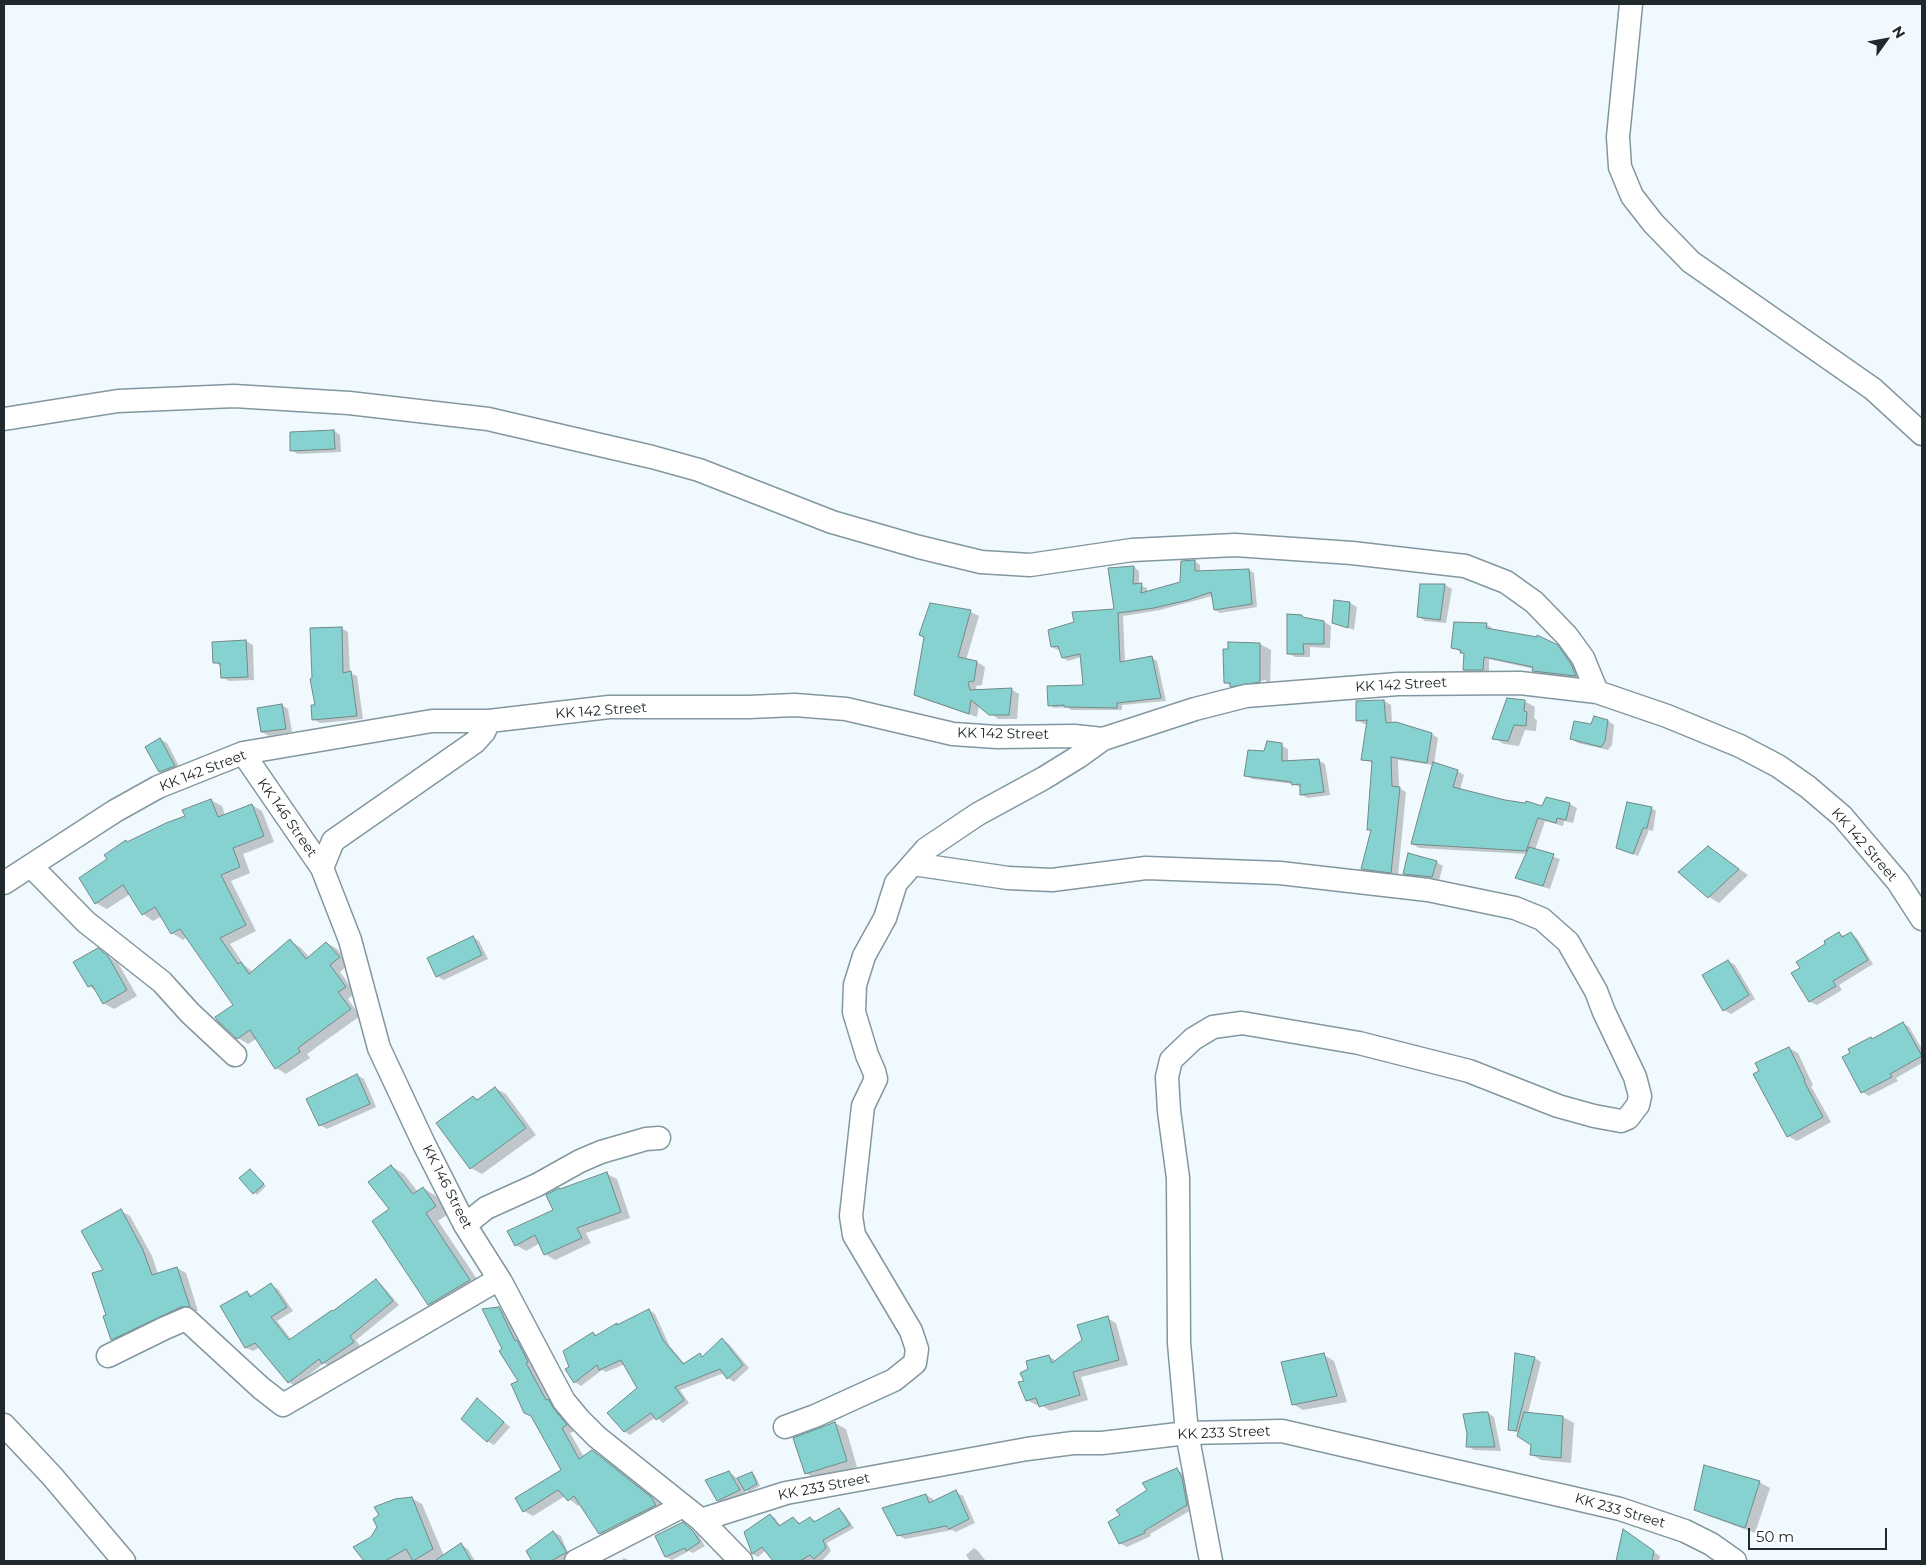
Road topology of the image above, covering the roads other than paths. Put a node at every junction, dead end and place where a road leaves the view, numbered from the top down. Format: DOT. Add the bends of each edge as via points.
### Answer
graph roads {
  1 [pos="1631,4"];
  2 [pos="4,419"];
  3 [pos="1922,434"];
  4 [pos="1597,692"];
  5 [pos="489,721"];
  6 [pos="1103,739"];
  7 [pos="243,753"];
  8 [pos="913,864"];
  9 [pos="31,866"];
  10 [pos="322,868"];
  11 [pos="4,883"];
  12 [pos="1922,919"];
  13 [pos="235,1055"];
  14 [pos="659,1138"];
  15 [pos="465,1225"];
  16 [pos="499,1279"];
  17 [pos="108,1356"];
  18 [pos="4,1425"];
  19 [pos="786,1427"];
  20 [pos="1188,1433"];
  21 [pos="683,1506"];
  22 [pos="701,1520"];
  23 [pos="116,1559"];
  24 [pos="576,1561"];
  25 [pos="740,1561"];
  26 [pos="1210,1561"];
  27 [pos="1735,1561"];
  1 -- 3 [label="street" via="1618,137 1620,167 1632,196 1691,262 1873,389"];
  2 -- 4 [label="street" via="118,401 234,396 358,404 488,419 652,457 699,470 832,522 981,562 1030,565 1132,550 1235,545 1352,553 1465,566 1506,582 1534,602 1583,658"];
  4 -- 6 [label="street, KK 142 Street" via="1520,683 1454,682 1274,693 1246,696 1196,709"];
  4 -- 12 [label="street, KK 142 Street" via="1667,716 1740,746 1778,766 1842,816 1898,882"];
  5 -- 6 [label="street, KK 142 Street" via="609,707 795,705 846,709 953,734"];
  5 -- 7 [label="street, KK 142 Street" via="432,721"];
  5 -- 10 [label="street" via="475,742 333,841"];
  6 -- 8 [label="street" via="1044,778 978,814 926,849"];
  7 -- 9 [label="street, KK 142 Street" via="158,787"];
  7 -- 10 [label="street, KK 146 Street"];
  8 -- 19 [label="street" via="896,883 885,918 864,956 855,985 854,1012 876,1079 863,1106 851,1216 854,1235 911,1331 916,1349 915,1363 894,1380"];
  8 -- 20 [label="street" via="1008,878 1052,880 1156,868 1280,873 1428,890 1515,908 1542,920 1568,942 1596,991 1635,1077 1640,1096 1634,1112 1621,1121 1558,1106 1469,1071 1359,1043 1242,1024 1213,1027 1193,1039 1171,1060 1169,1111 1178,1178 1179,1343"];
  9 -- 11 [label="street, KK 142 Street"];
  9 -- 13 [label="street" via="86,922 162,982"];
  10 -- 15 [label="street, KK 146 Street" via="350,940 379,1048"];
  14 -- 15 [label="street" via="601,1152 580,1161 537,1186 486,1208"];
  15 -- 16 [label="street, KK 146 Street"];
  16 -- 17 [label="street" via="283,1405 186,1319"];
  16 -- 21 [label="street, KK 146 Street" via="564,1401 597,1437"];
  18 -- 23 [label="street" via="52,1476"];
  20 -- 22 [label="street, KK 233 Street" via="1027,1449 786,1493"];
  20 -- 26 [label="street"];
  20 -- 27 [label="street, KK 233 Street" via="1282,1431 1601,1504 1686,1531"];
  21 -- 22 [label="street, KK 146 Street"];
  21 -- 24 [label="street"];
  22 -- 25 [label="street, KK 146 Street"];
}
